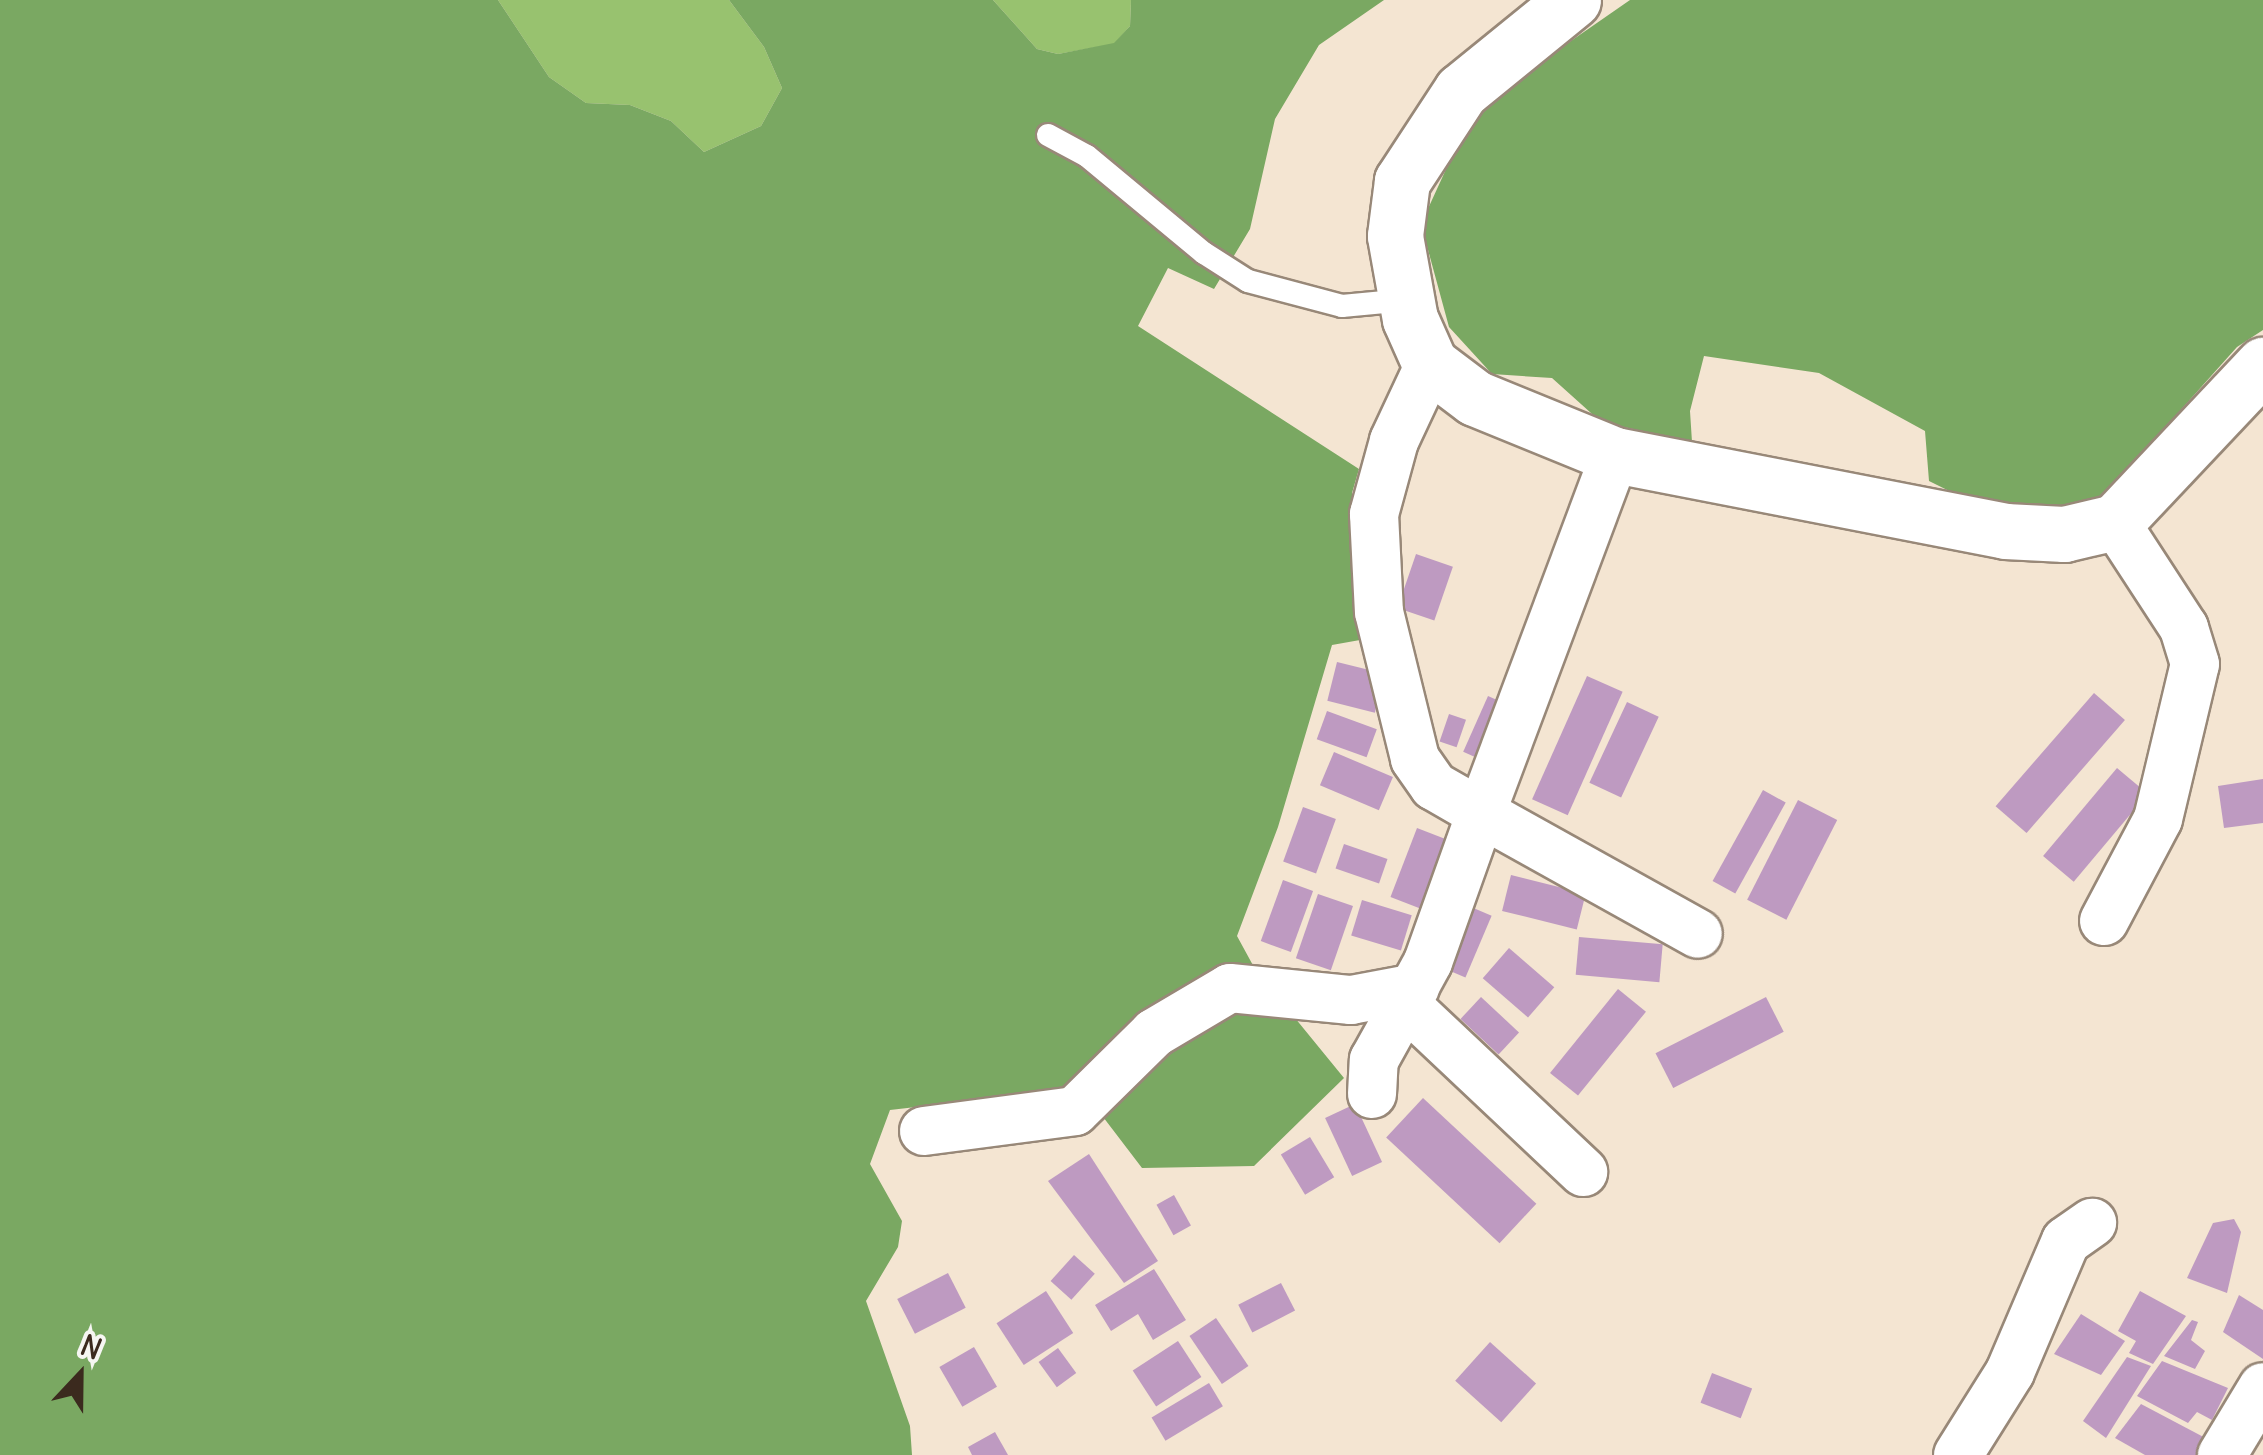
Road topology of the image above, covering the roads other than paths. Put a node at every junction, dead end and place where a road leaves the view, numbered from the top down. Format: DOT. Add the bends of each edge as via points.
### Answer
graph roads {
  1 [pos="1572,0"];
  2 [pos="1048,136"];
  3 [pos="1406,300"];
  4 [pos="1430,364"];
  5 [pos="2263,365"];
  6 [pos="1616,455"];
  7 [pos="2115,522"];
  8 [pos="1482,814"];
  9 [pos="2104,920"];
  10 [pos="1698,934"];
  11 [pos="1410,996"];
  12 [pos="1372,1094"];
  13 [pos="924,1130"];
  14 [pos="1583,1172"];
  15 [pos="2092,1222"];
  16 [pos="2263,1387"];
  17 [pos="1958,1455"];
  18 [pos="2222,1455"];
  1 -- 3 [label="street" via="1461,90 1426,136 1402,181 1397,218"];
  2 -- 3 [label="lane" via="1088,156 1248,281 1342,306"];
  3 -- 4 [label="street"];
  4 -- 6 [label="street" via="1475,398"];
  4 -- 8 [label="street" via="1394,441 1374,514 1379,612 1415,759 1434,786"];
  5 -- 7 [label="street"];
  6 -- 7 [label="street" via="2005,530 2064,534"];
  6 -- 8 [label="street"];
  7 -- 9 [label="street" via="2184,628 2194,664 2158,819"];
  8 -- 10 [label="street"];
  8 -- 11 [label="street"];
  11 -- 12 [label="street" via="1374,1060"];
  11 -- 13 [label="street" via="1351,1000 1230,988 1154,1033 1075,1111"];
  11 -- 14 [label="street"];
  15 -- 17 [label="street" via="2066,1242 2004,1385"];
  16 -- 18 [label="street"];
}
